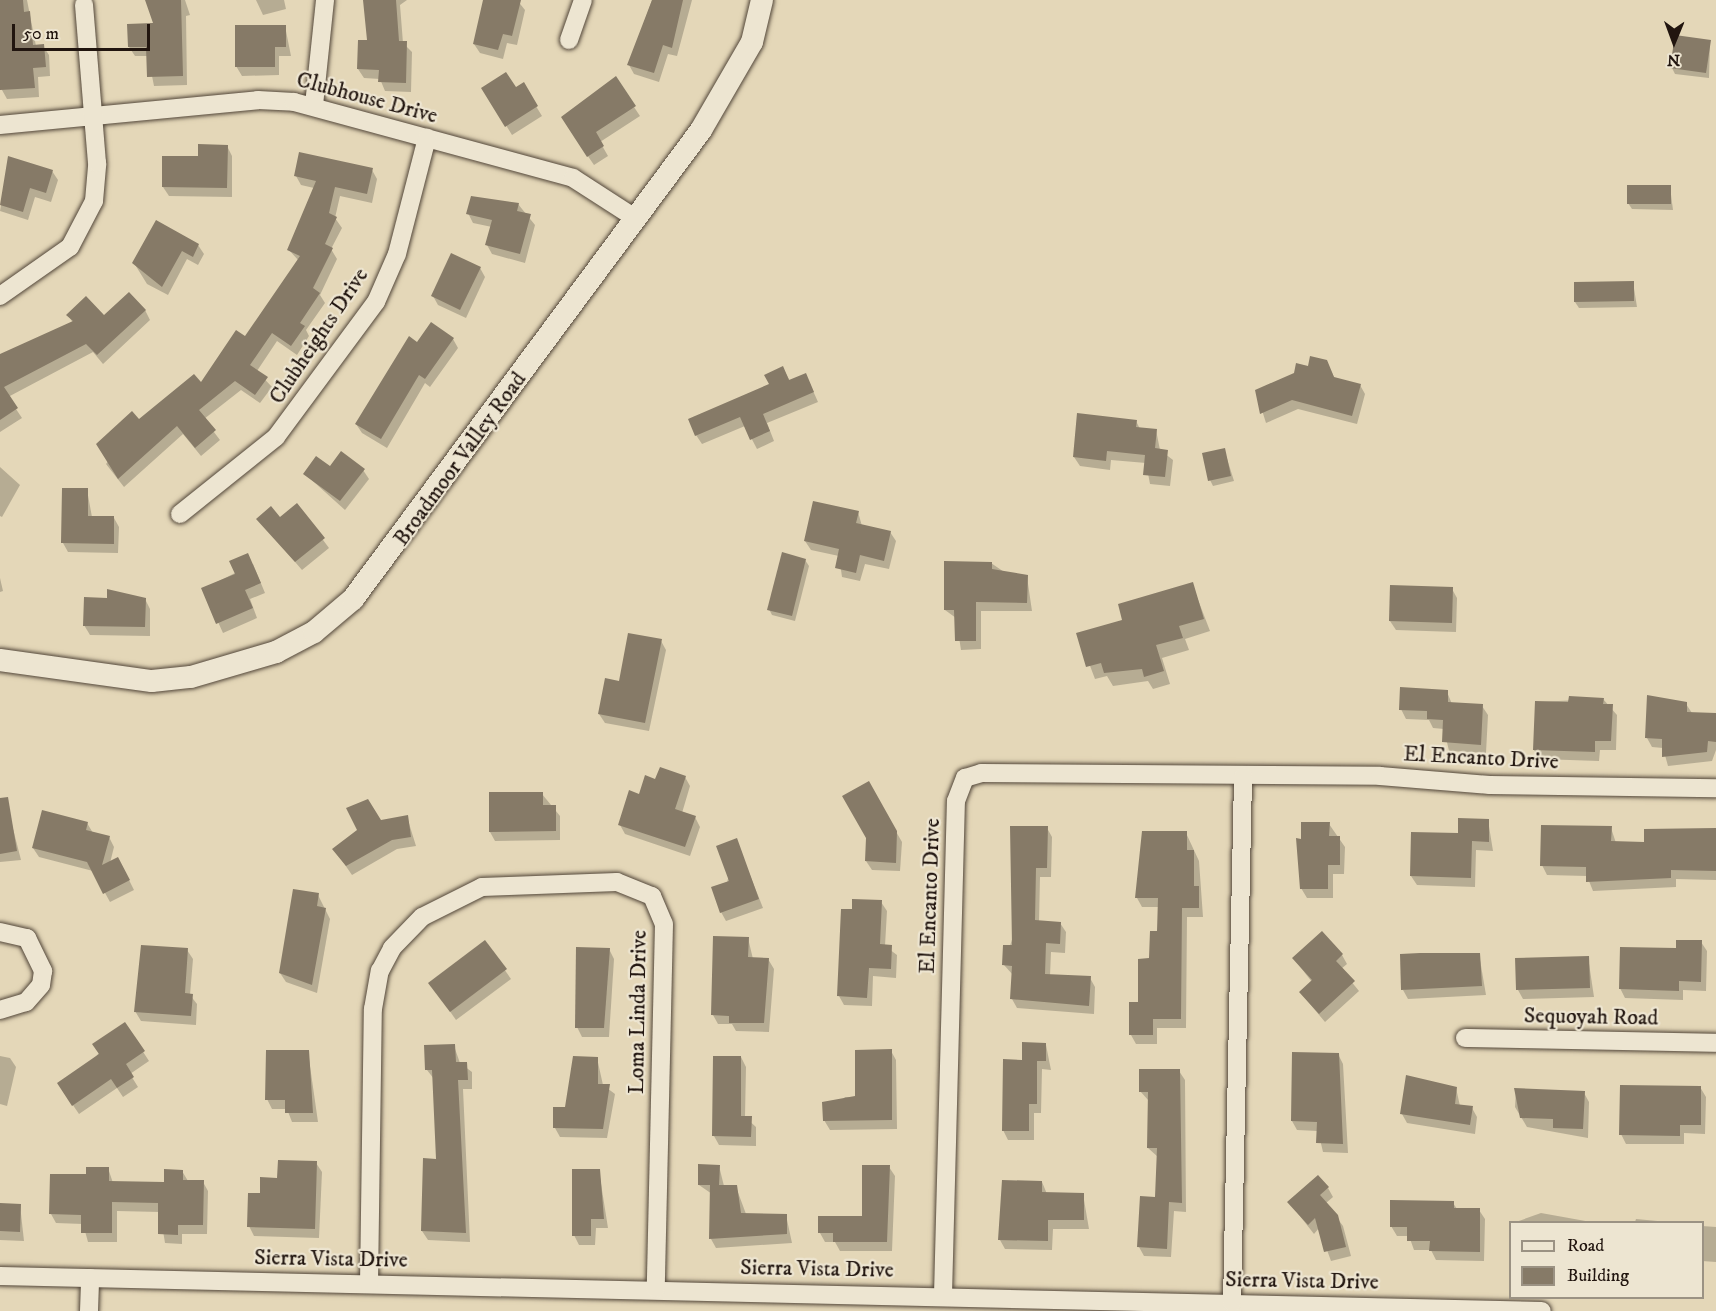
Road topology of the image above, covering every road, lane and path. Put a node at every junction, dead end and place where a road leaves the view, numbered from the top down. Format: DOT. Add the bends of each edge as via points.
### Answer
graph roads {
  1 [pos="325,0"];
  2 [pos="583,0"];
  3 [pos="762,0"];
  4 [pos="84,5"];
  5 [pos="568,40"];
  6 [pos="314,105"];
  7 [pos="94,114"];
  8 [pos="0,125"];
  9 [pos="427,138"];
  10 [pos="635,218"];
  11 [pos="0,296"];
  12 [pos="180,514"];
  13 [pos="0,660"];
  14 [pos="1243,776"];
  15 [pos="1716,788"];
  16 [pos="0,932"];
  17 [pos="0,1010"];
  18 [pos="1465,1038"];
  19 [pos="1716,1043"];
  20 [pos="0,1276"];
  21 [pos="90,1278"];
  22 [pos="369,1284"];
  23 [pos="656,1289"];
  24 [pos="943,1295"];
  25 [pos="1233,1303"];
  26 [pos="88,1311"];
  27 [pos="1542,1311"];
  1 -- 6 [label="street"];
  2 -- 5 [label="street"];
  3 -- 10 [label="street, Broadmoor Valley Road" via="752,42 728,89"];
  4 -- 7 [label="street"];
  6 -- 7 [label="street, Clubhouse Drive" via="258,100"];
  6 -- 9 [label="street, Clubhouse Drive"];
  7 -- 8 [label="street, Clubhouse Drive"];
  7 -- 11 [label="street" via="97,179 81,234 58,259"];
  9 -- 10 [label="street, Clubhouse Drive" via="573,178"];
  9 -- 12 [label="street, Clubheights Drive" via="397,254 376,302 276,438"];
  10 -- 13 [label="street, Broadmoor Valley Road" via="381,568 314,632 233,669 152,681"];
  14 -- 15 [label="street, El Encanto Drive"];
  14 -- 24 [label="street, El Encanto Drive" via="981,773 965,778 959,788"];
  14 -- 25 [label="street"];
  16 -- 17 [label="street" via="27,938 43,971 41,985 27,1002"];
  18 -- 19 [label="street, Sequoyah Road"];
  20 -- 21 [label="street, Sierra Vista Drive"];
  21 -- 22 [label="street, Sierra Vista Drive"];
  21 -- 26 [label="street"];
  22 -- 23 [label="street, Sierra Vista Drive"];
  22 -- 23 [label="street, Loma Linda Drive" via="373,1009 380,971 392,948 436,907 482,887 617,882 652,896 664,924"];
  23 -- 24 [label="street, Sierra Vista Drive"];
  24 -- 25 [label="street, Sierra Vista Drive"];
  25 -- 27 [label="street, Sierra Vista Drive"];
}
